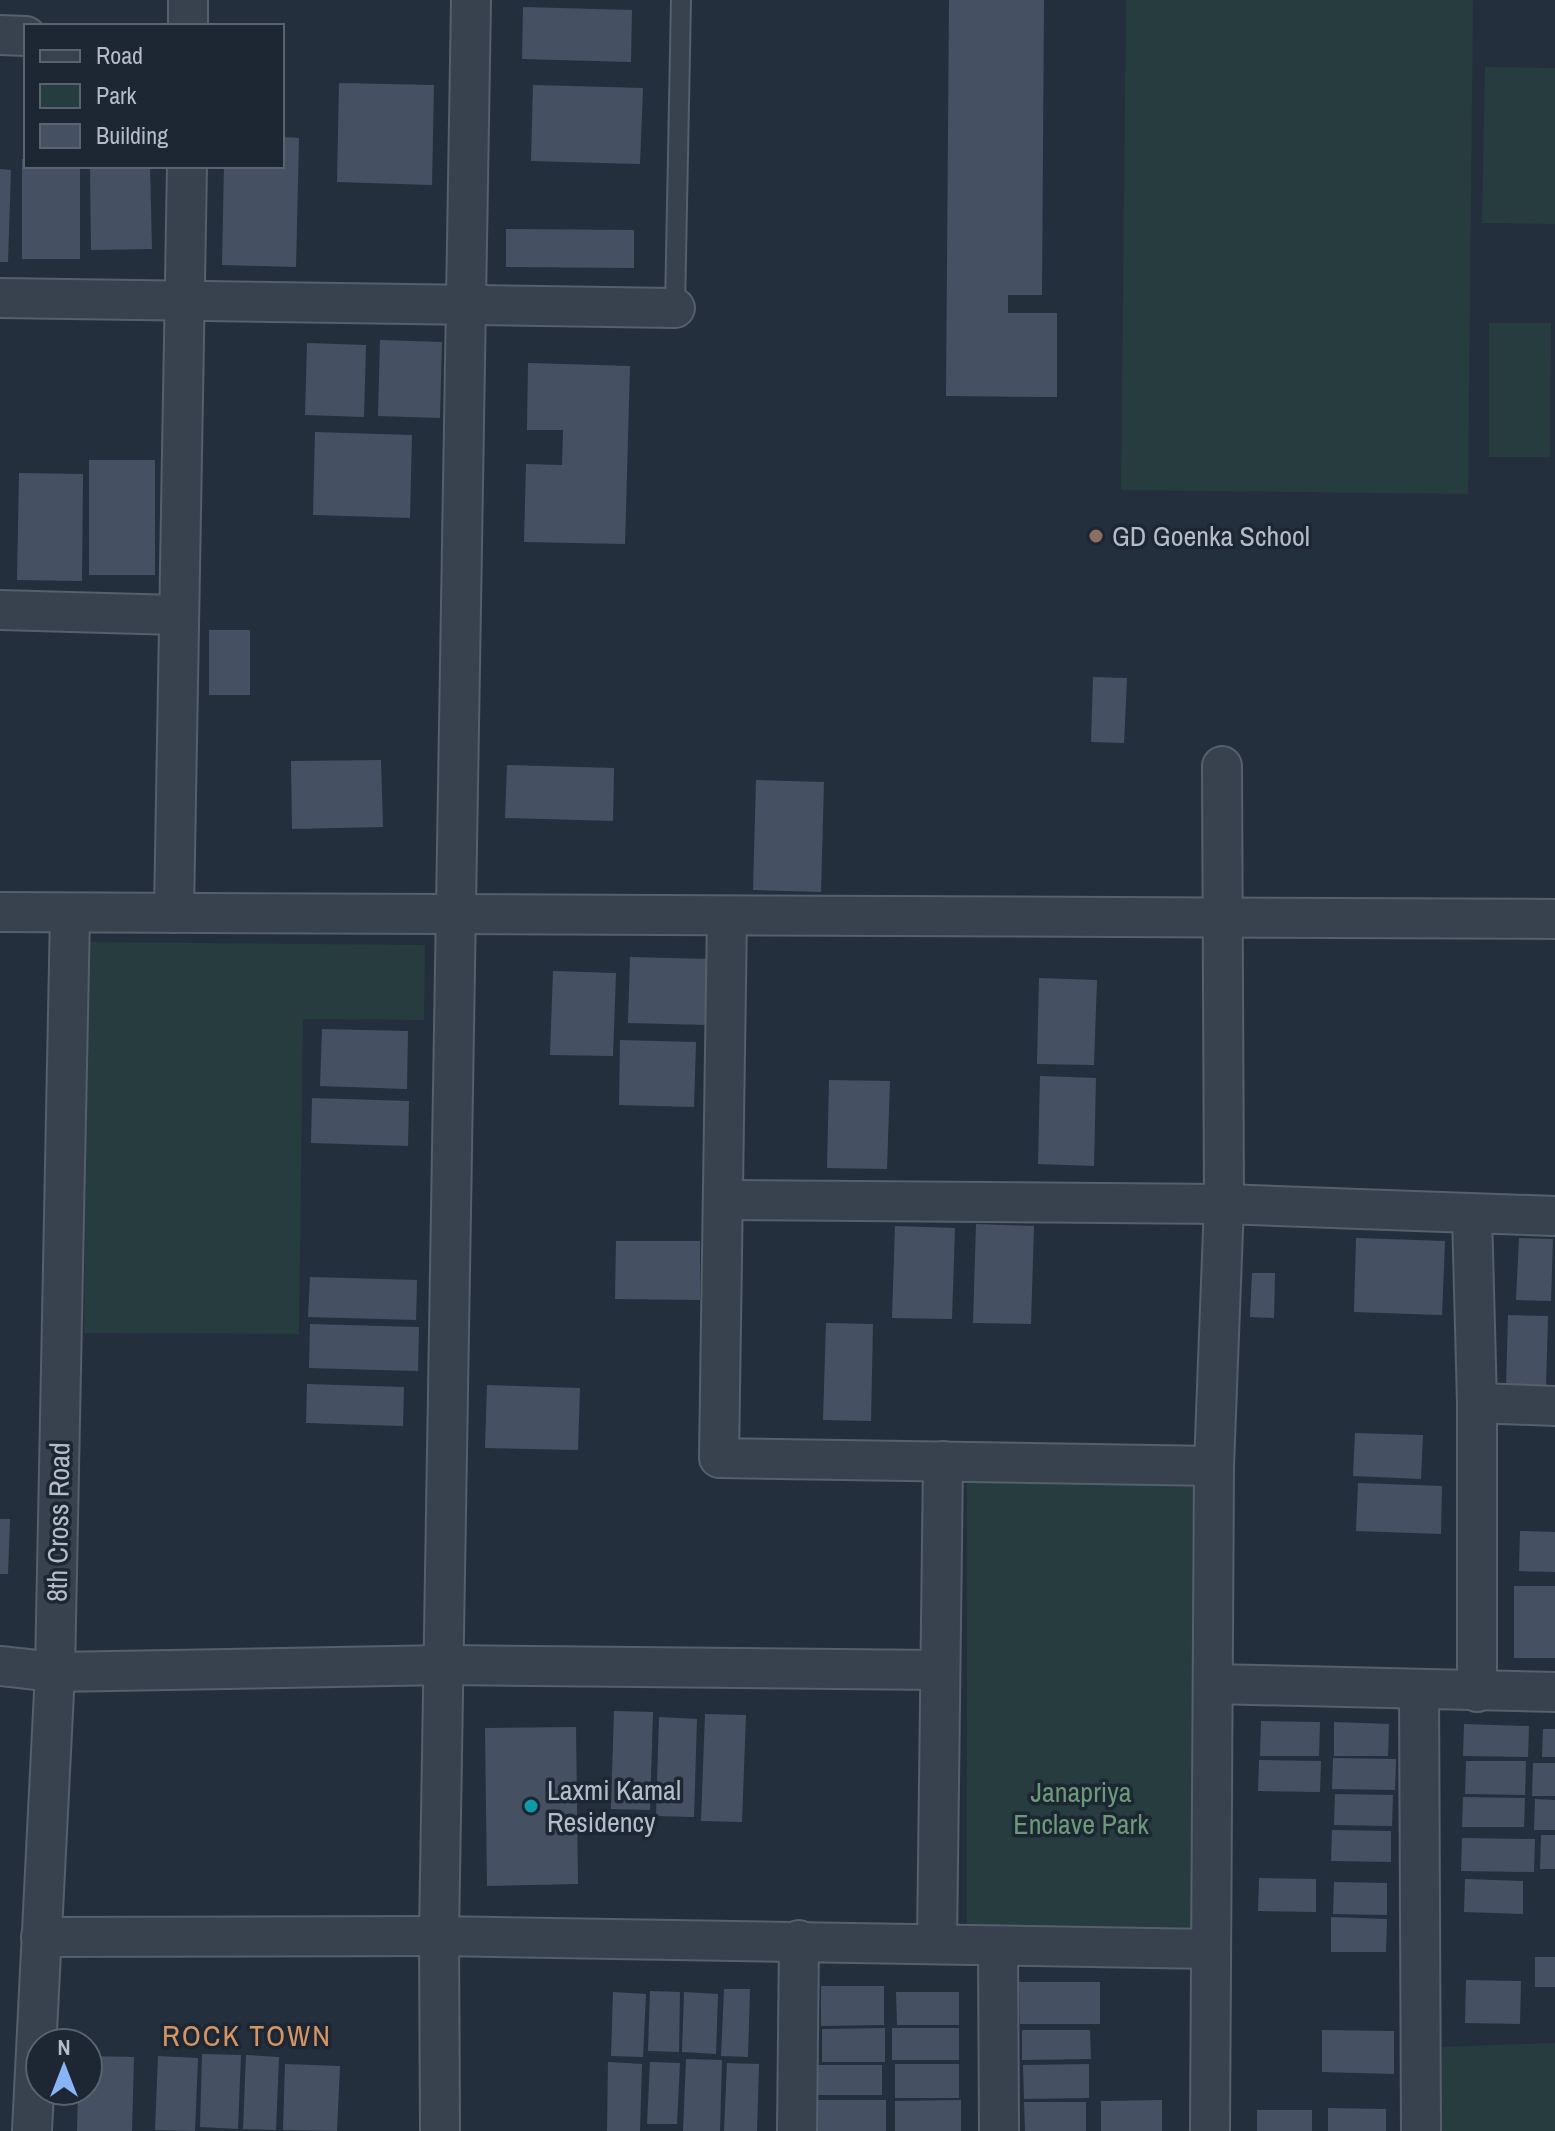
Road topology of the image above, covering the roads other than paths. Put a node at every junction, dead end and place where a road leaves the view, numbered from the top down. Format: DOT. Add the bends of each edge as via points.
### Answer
graph roads {
  1 [pos="188,0"];
  2 [pos="471,0"];
  3 [pos="681,0"];
  4 [pos="188,24"];
  5 [pos="0,35"];
  6 [pos="24,36"];
  7 [pos="187,168"];
  8 [pos="0,298"];
  9 [pos="186,301"];
  10 [pos="464,304"];
  11 [pos="675,308"];
  12 [pos="0,610"];
  13 [pos="177,615"];
  14 [pos="1222,766"];
  15 [pos="0,912"];
  16 [pos="70,913"];
  17 [pos="174,913"];
  18 [pos="457,913"];
  19 [pos="727,916"];
  20 [pos="1224,919"];
  21 [pos="1555,919"];
  22 [pos="723,1200"];
  23 [pos="1224,1204"];
  24 [pos="1472,1214"];
  25 [pos="1555,1216"];
  26 [pos="1477,1403"];
  27 [pos="1555,1406"];
  28 [pos="943,1461"];
  29 [pos="1214,1466"];
  30 [pos="446,1665"];
  31 [pos="0,1666"];
  32 [pos="940,1670"];
  33 [pos="55,1672"];
  34 [pos="1213,1684"];
  35 [pos="1419,1690"];
  36 [pos="1477,1692"];
  37 [pos="1555,1692"];
  38 [pos="439,1936"];
  39 [pos="41,1937"];
  40 [pos="799,1940"];
  41 [pos="937,1944"];
  42 [pos="998,1946"];
  43 [pos="1211,1949"];
  44 [pos="32,2131"];
  45 [pos="440,2131"];
  46 [pos="797,2131"];
  47 [pos="999,2131"];
  48 [pos="1210,2131"];
  49 [pos="1421,2131"];
  1 -- 4 [label="street"];
  2 -- 10 [label="street"];
  3 -- 11 [label="lane"];
  5 -- 6 [label="street"];
  7 -- 9 [label="street"];
  8 -- 9 [label="street"];
  9 -- 10 [label="street"];
  9 -- 13 [label="street"];
  10 -- 11 [label="street"];
  10 -- 18 [label="street"];
  12 -- 13 [label="street"];
  13 -- 17 [label="street"];
  14 -- 20 [label="street"];
  15 -- 16 [label="street"];
  16 -- 17 [label="street"];
  16 -- 33 [label="street, 8th Cross Road"];
  17 -- 18 [label="street"];
  18 -- 19 [label="street"];
  18 -- 30 [label="street"];
  19 -- 20 [label="street"];
  19 -- 22 [label="street"];
  20 -- 21 [label="street"];
  20 -- 23 [label="street"];
  22 -- 23 [label="street"];
  22 -- 28 [label="street" via="719,1458"];
  23 -- 24 [label="street"];
  23 -- 29 [label="street"];
  24 -- 25 [label="street"];
  24 -- 26 [label="street"];
  26 -- 27 [label="street"];
  26 -- 36 [label="street"];
  28 -- 29 [label="street"];
  28 -- 32 [label="street"];
  29 -- 34 [label="street"];
  30 -- 32 [label="street"];
  30 -- 33 [label="street"];
  30 -- 38 [label="street"];
  31 -- 33 [label="street"];
  32 -- 41 [label="street"];
  33 -- 39 [label="street, 8th Cross Road"];
  34 -- 35 [label="street"];
  34 -- 43 [label="street"];
  35 -- 36 [label="street"];
  35 -- 49 [label="street"];
  36 -- 37 [label="street"];
  38 -- 39 [label="street"];
  38 -- 40 [label="street"];
  38 -- 45 [label="street"];
  39 -- 44 [label="street, 8th Cross Road"];
  40 -- 41 [label="street"];
  40 -- 46 [label="street"];
  41 -- 42 [label="street"];
  42 -- 43 [label="street"];
  42 -- 47 [label="street"];
  43 -- 48 [label="street"];
}
